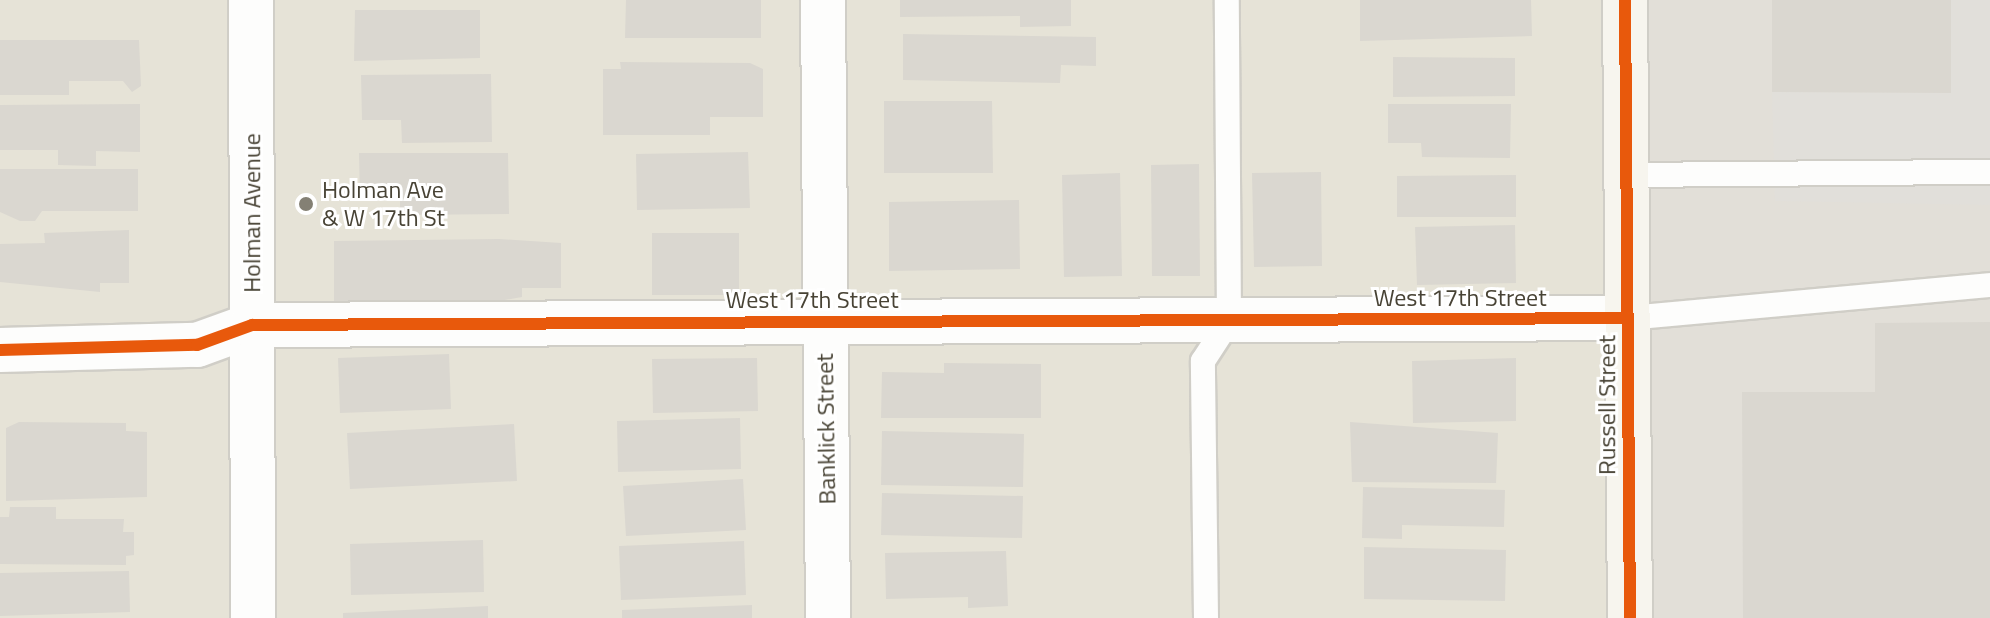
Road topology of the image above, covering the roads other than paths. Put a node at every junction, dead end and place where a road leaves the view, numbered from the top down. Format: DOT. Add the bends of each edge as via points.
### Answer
graph roads {
  1 [pos="251,0"];
  2 [pos="823,0"];
  3 [pos="1227,0"];
  4 [pos="1625,0"];
  5 [pos="1990,172"];
  6 [pos="1627,175"];
  7 [pos="1990,285"];
  8 [pos="1628,318"];
  9 [pos="1229,321"];
  10 [pos="825,322"];
  11 [pos="252,325"];
  12 [pos="0,350"];
  13 [pos="253,618"];
  14 [pos="828,618"];
  15 [pos="1206,618"];
  16 [pos="1630,618"];
  1 -- 11 [label="street, Holman Avenue"];
  2 -- 10 [label="street, Banklick Street"];
  3 -- 9 [label="lane"];
  4 -- 6 [label="street, Russell Street"];
  5 -- 6 [label="lane"];
  6 -- 8 [label="street, Russell Street"];
  7 -- 8 [label="lane"];
  8 -- 9 [label="street, West 17th Street"];
  8 -- 16 [label="street, Russell Street"];
  9 -- 10 [label="street, West 17th Street"];
  9 -- 15 [label="lane" via="1203,361"];
  10 -- 11 [label="street, West 17th Street"];
  10 -- 14 [label="street, Banklick Street"];
  11 -- 12 [label="street, West 17th Street" via="197,345"];
  11 -- 13 [label="street, Holman Avenue"];
}
